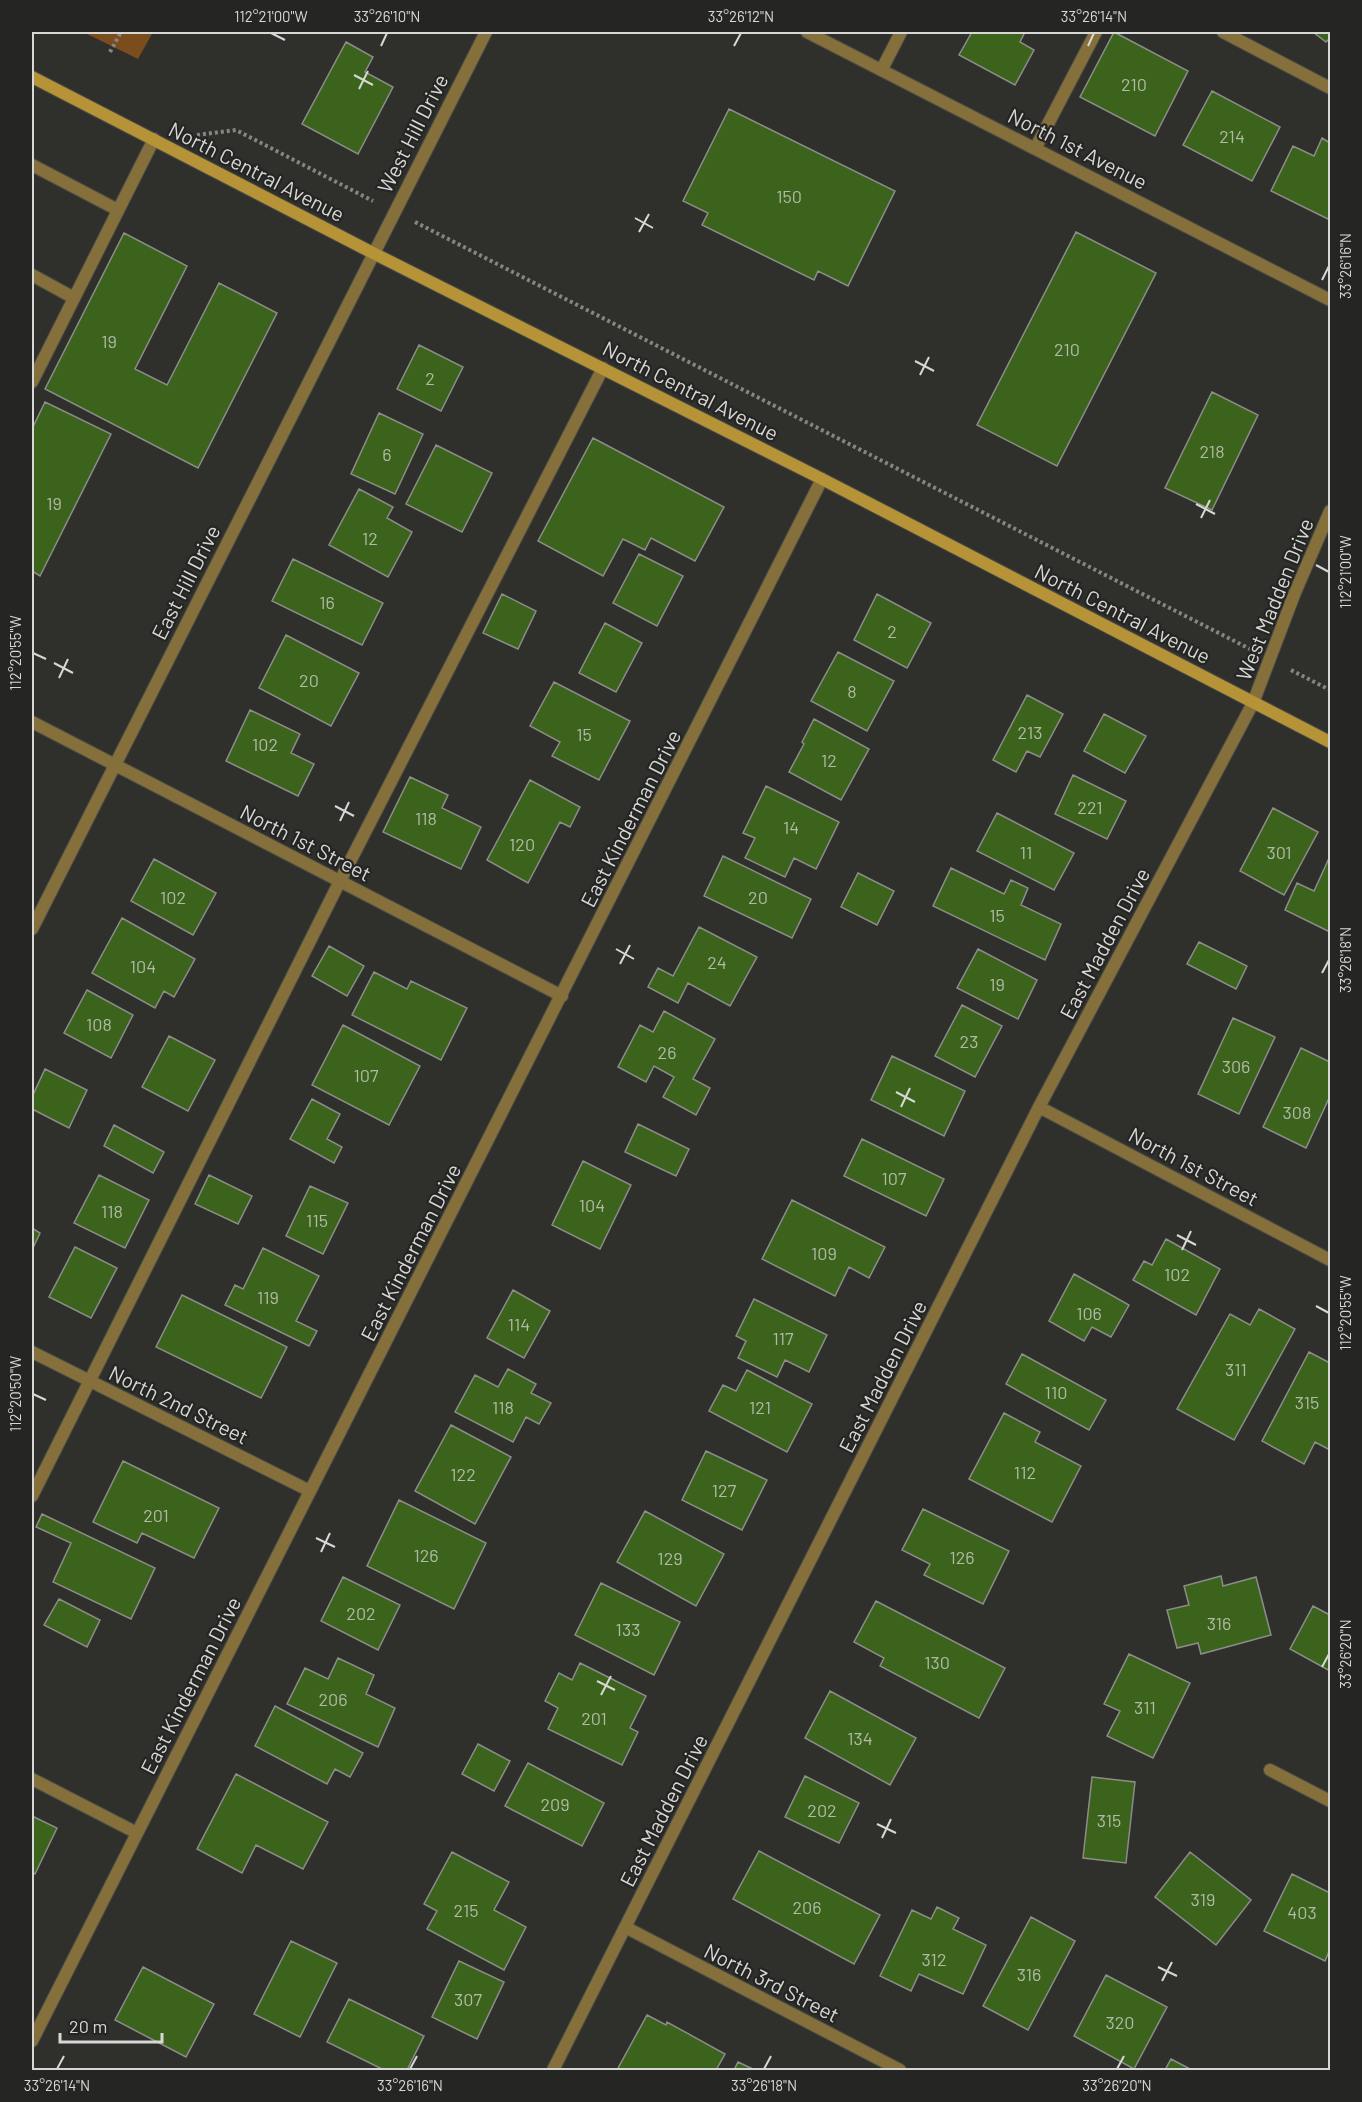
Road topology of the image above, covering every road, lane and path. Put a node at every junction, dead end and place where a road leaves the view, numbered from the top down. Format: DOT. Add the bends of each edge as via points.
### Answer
graph roads {
  1 [pos="121,32"];
  2 [pos="486,32"];
  3 [pos="807,32"];
  4 [pos="901,32"];
  5 [pos="1096,32"];
  6 [pos="1223,32"];
  7 [pos="110,52"];
  8 [pos="882,69"];
  9 [pos="32,77"];
  10 [pos="1330,88"];
  11 [pos="196,135"];
  12 [pos="154,139"];
  13 [pos="1036,147"];
  14 [pos="32,165"];
  15 [pos="118,210"];
  16 [pos="394,212"];
  17 [pos="373,253"];
  18 [pos="32,275"];
  19 [pos="74,298"];
  20 [pos="1330,300"];
  21 [pos="603,368"];
  22 [pos="32,382"];
  23 [pos="822,479"];
  24 [pos="1330,511"];
  25 [pos="1270,659"];
  26 [pos="1330,690"];
  27 [pos="1253,702"];
  28 [pos="32,722"];
  29 [pos="1330,742"];
  30 [pos="114,765"];
  31 [pos="340,881"];
  32 [pos="32,929"];
  33 [pos="562,996"];
  34 [pos="1039,1107"];
  35 [pos="1330,1260"];
  36 [pos="32,1352"];
  37 [pos="90,1382"];
  38 [pos="310,1491"];
  39 [pos="32,1496"];
  40 [pos="1270,1770"];
  41 [pos="32,1779"];
  42 [pos="1330,1801"];
  43 [pos="137,1833"];
  44 [pos="625,1928"];
  45 [pos="32,2041"];
  46 [pos="553,2070"];
  47 [pos="900,2070"];
  1 -- 7 [label="path"];
  2 -- 16 [label="street, West Hill Drive"];
  3 -- 8 [label="street, North 1st Avenue"];
  4 -- 8 [label="street"];
  5 -- 13 [label="street"];
  6 -- 10 [label="street"];
  8 -- 13 [label="street, North 1st Avenue"];
  9 -- 12 [label="street, North Central Avenue"];
  11 -- 16 [label="path" via="236,130"];
  12 -- 15 [label="street"];
  12 -- 17 [label="street, North Central Avenue"];
  13 -- 20 [label="street, North 1st Avenue"];
  14 -- 15 [label="street"];
  15 -- 19 [label="street"];
  16 -- 17 [label="street, West Hill Drive"];
  16 -- 25 [label="path"];
  17 -- 21 [label="street, North Central Avenue"];
  17 -- 30 [label="street, East Hill Drive"];
  18 -- 19 [label="street"];
  19 -- 22 [label="street"];
  21 -- 23 [label="street, North Central Avenue"];
  21 -- 31 [label="street"];
  23 -- 27 [label="street, North Central Avenue"];
  23 -- 33 [label="street, East Kinderman Drive"];
  24 -- 25 [label="street, West Madden Drive"];
  25 -- 26 [label="path"];
  25 -- 27 [label="street, West Madden Drive"];
  27 -- 29 [label="street, North Central Avenue"];
  27 -- 34 [label="street, East Madden Drive"];
  28 -- 30 [label="street, North 1st Street"];
  30 -- 31 [label="street, North 1st Street"];
  30 -- 32 [label="street, East Hill Drive"];
  31 -- 33 [label="street, North 1st Street"];
  31 -- 37 [label="street"];
  33 -- 38 [label="street, East Kinderman Drive"];
  34 -- 35 [label="street, North 1st Street"];
  34 -- 44 [label="street, East Madden Drive"];
  36 -- 37 [label="street, North 2nd Street"];
  37 -- 38 [label="street, North 2nd Street"];
  37 -- 39 [label="street"];
  38 -- 43 [label="street, East Kinderman Drive"];
  40 -- 42 [label="street"];
  41 -- 43 [label="street"];
  43 -- 45 [label="street, East Kinderman Drive"];
  44 -- 46 [label="street, East Madden Drive"];
  44 -- 47 [label="street, North 3rd Street"];
}
